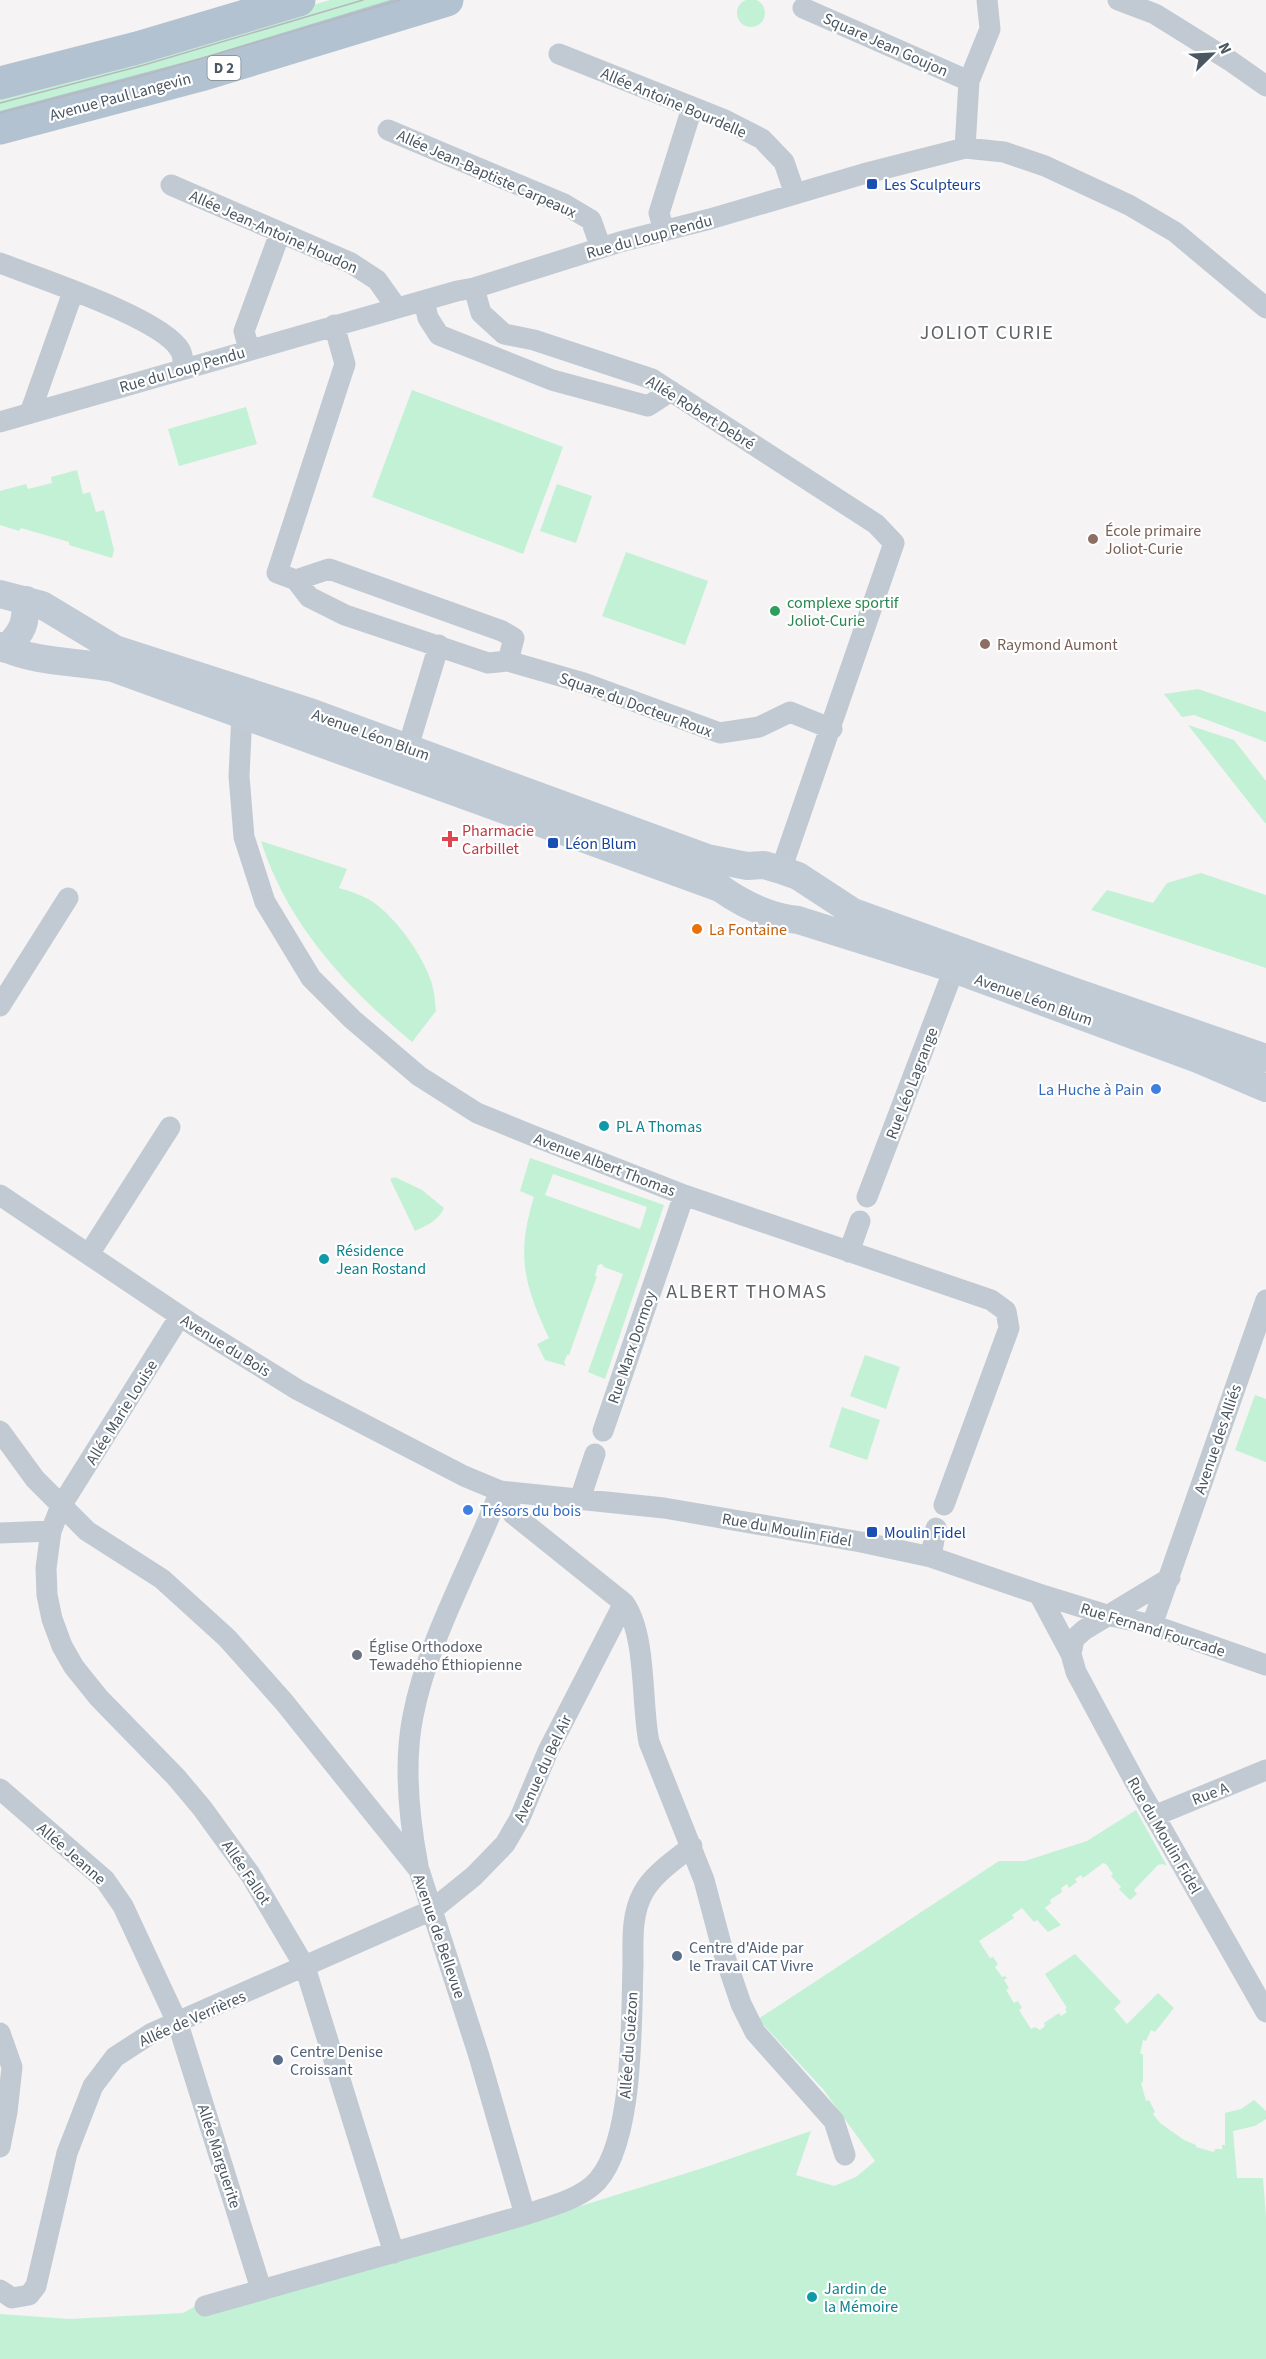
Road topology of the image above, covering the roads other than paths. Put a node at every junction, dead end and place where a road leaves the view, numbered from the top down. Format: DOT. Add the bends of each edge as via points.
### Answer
graph roads {
  1 [pos="299,0"];
  2 [pos="447,0"];
  3 [pos="987,0"];
  4 [pos="1118,0"];
  5 [pos="802,8"];
  6 [pos="559,54"];
  7 [pos="969,81"];
  8 [pos="0,83"];
  9 [pos="1266,86"];
  10 [pos="692,108"];
  11 [pos="0,128"];
  12 [pos="388,130"];
  13 [pos="965,148"];
  14 [pos="171,185"];
  15 [pos="795,194"];
  16 [pos="664,231"];
  17 [pos="280,232"];
  18 [pos="601,248"];
  19 [pos="0,263"];
  20 [pos="474,288"];
  21 [pos="73,292"];
  22 [pos="424,301"];
  23 [pos="397,308"];
  24 [pos="1266,308"];
  25 [pos="334,325"];
  26 [pos="249,350"];
  27 [pos="184,368"];
  28 [pos="671,391"];
  29 [pos="30,413"];
  30 [pos="0,422"];
  31 [pos="296,580"];
  32 [pos="13,597"];
  33 [pos="440,645"];
  34 [pos="3,648"];
  35 [pos="508,661"];
  36 [pos="242,713"];
  37 [pos="832,729"];
  38 [pos="408,747"];
  39 [pos="747,866"];
  40 [pos="781,870"];
  41 [pos="812,887"];
  42 [pos="68,898"];
  43 [pos="735,898"];
  44 [pos="798,920"];
  45 [pos="954,969"];
  46 [pos="0,1006"];
  47 [pos="1266,1058"];
  48 [pos="1266,1088"];
  49 [pos="170,1127"];
  50 [pos="0,1195"];
  51 [pos="684,1196"];
  52 [pos="867,1197"];
  53 [pos="860,1221"];
  54 [pos="849,1252"];
  55 [pos="89,1254"];
  56 [pos="1266,1300"];
  57 [pos="180,1316"];
  58 [pos="0,1431"];
  59 [pos="603,1431"];
  60 [pos="595,1454"];
  61 [pos="464,1476"];
  62 [pos="500,1491"];
  63 [pos="580,1498"];
  64 [pos="944,1505"];
  65 [pos="62,1506"];
  66 [pos="936,1528"];
  67 [pos="51,1531"];
  68 [pos="0,1533"];
  69 [pos="931,1557"];
  70 [pos="1170,1578"];
  71 [pos="1039,1594"];
  72 [pos="624,1603"];
  73 [pos="1107,1615"];
  74 [pos="1152,1625"];
  75 [pos="1071,1654"];
  76 [pos="1266,1665"];
  77 [pos="1266,1770"];
  78 [pos="0,1789"];
  79 [pos="1154,1816"];
  80 [pos="692,1846"];
  81 [pos="419,1870"];
  82 [pos="432,1910"];
  83 [pos="305,1967"];
  84 [pos="1266,2012"];
  85 [pos="178,2024"];
  86 [pos="0,2033"];
  87 [pos="4,2112"];
  88 [pos="0,2146"];
  89 [pos="845,2155"];
  90 [pos="525,2215"];
  91 [pos="394,2253"];
  92 [pos="261,2289"];
  93 [pos="1,2292"];
  94 [pos="205,2306"];
  1 -- 8 [label="main road"];
  2 -- 11 [label="main road, Avenue Paul Langevin / D 2" via="204,74"];
  3 -- 7 [label="street" via="990,29"];
  4 -- 9 [label="street" via="1155,14"];
  5 -- 7 [label="street, Square Jean Goujon"];
  6 -- 10 [label="street, Allée Antoine Bourdelle"];
  7 -- 13 [label="street"];
  10 -- 15 [label="street, Allée Antoine Bourdelle" via="762,139 784,162"];
  10 -- 16 [label="street" via="659,213"];
  12 -- 18 [label="street, Allée Jean-Baptiste Carpeaux" via="564,204 591,220"];
  13 -- 15 [label="street, Rue du Loup Pendu"];
  13 -- 24 [label="street, Rue du Loup Pendu" via="1004,152 1045,166 1129,205 1175,232"];
  14 -- 17 [label="street, Allée Jean-Antoine Houdon"];
  15 -- 16 [label="street, Rue du Loup Pendu"];
  16 -- 18 [label="street, Rue du Loup Pendu"];
  17 -- 23 [label="street, Allée Jean-Antoine Houdon" via="351,263 377,280"];
  17 -- 26 [label="street" via="244,331"];
  18 -- 20 [label="street, Rue du Loup Pendu"];
  19 -- 21 [label="street"];
  20 -- 22 [label="street, Rue du Loup Pendu"];
  20 -- 28 [label="street, Allée Robert Debré" via="481,313 504,334 652,379"];
  21 -- 27 [label="street" via="141,319 165,335 180,350"];
  21 -- 29 [label="street"];
  22 -- 23 [label="street, Rue du Loup Pendu"];
  22 -- 28 [label="street" via="428,318 439,335 552,380 648,406"];
  23 -- 25 [label="street, Rue du Loup Pendu"];
  25 -- 26 [label="street, Rue du Loup Pendu"];
  25 -- 31 [label="street, Square du Docteur Roux" via="345,364 277,573"];
  26 -- 27 [label="street, Rue du Loup Pendu"];
  27 -- 29 [label="street, Rue du Loup Pendu"];
  28 -- 37 [label="street, Allée Robert Debré" via="876,524 894,543"];
  29 -- 30 [label="street, Rue du Loup Pendu"];
  31 -- 33 [label="street, Square du Docteur Roux" via="309,597 345,615"];
  31 -- 35 [label="street" via="329,569 502,631 514,638"];
  32 -- 34 [label="main road" via="26,620 21,633"];
  32 -- 38 [label="main road, Avenue Léon Blum" via="42,605 115,649"];
  33 -- 35 [label="street, Square du Docteur Roux" via="488,663"];
  33 -- 38 [label="street"];
  34 -- 36 [label="main road, Avenue Léon Blum" via="53,661 113,668"];
  35 -- 37 [label="street, Square du Docteur Roux" via="584,682 720,734 759,727 790,712"];
  36 -- 43 [label="main road, Avenue Léon Blum" via="720,888"];
  36 -- 51 [label="street, Avenue Albert Thomas" via="239,776 244,837 265,902 311,978 419,1076 477,1113"];
  37 -- 40 [label="street"];
  38 -- 39 [label="main road, Avenue Léon Blum" via="706,858"];
  39 -- 40 [label="main road, Avenue Léon Blum"];
  39 -- 43 [label="main road"];
  40 -- 41 [label="main road, Avenue Léon Blum"];
  41 -- 44 [label="main road"];
  41 -- 47 [label="main road, Avenue Léon Blum" via="853,912"];
  42 -- 46 [label="street"];
  43 -- 44 [label="main road, Avenue Léon Blum" via="780,919"];
  44 -- 45 [label="main road, Avenue Léon Blum"];
  45 -- 48 [label="main road, Avenue Léon Blum" via="1215,1065"];
  45 -- 52 [label="street, Rue Léo Lagrange"];
  49 -- 55 [label="street"];
  50 -- 55 [label="street, Avenue du Bois"];
  51 -- 54 [label="street, Avenue Albert Thomas"];
  51 -- 59 [label="street, Rue Marx Dormoy"];
  53 -- 54 [label="street"];
  54 -- 64 [label="street, Avenue Albert Thomas" via="991,1300 1006,1311 1009,1328"];
  55 -- 57 [label="street, Avenue du Bois"];
  56 -- 70 [label="street, Avenue des Alliés"];
  57 -- 61 [label="street, Avenue du Bois" via="298,1390"];
  57 -- 65 [label="street, Allée Marie Louise"];
  58 -- 65 [label="street, Avenue de Bellevue" via="35,1479"];
  60 -- 63 [label="street"];
  61 -- 62 [label="street, Rue du Moulin Fidel"];
  62 -- 63 [label="street, Rue du Moulin Fidel"];
  62 -- 72 [label="street" via="513,1514"];
  62 -- 81 [label="street" via="434,1645 412,1718 410,1821"];
  63 -- 69 [label="street, Rue du Moulin Fidel" via="760,1524"];
  65 -- 67 [label="street"];
  65 -- 81 [label="street, Avenue de Bellevue" via="87,1531 162,1579 227,1638 284,1702"];
  66 -- 69 [label="street"];
  67 -- 68 [label="street"];
  67 -- 83 [label="street, Allée Fallot" via="47,1595 62,1646 74,1667 202,1808 262,1894"];
  69 -- 71 [label="street, Rue du Moulin Fidel"];
  70 -- 73 [label="street"];
  70 -- 74 [label="street, Avenue des Alliés"];
  71 -- 73 [label="street, Rue Fernand Fourcade"];
  71 -- 75 [label="street, Rue du Moulin Fidel"];
  72 -- 80 [label="street" via="635,1629 649,1742"];
  72 -- 82 [label="street, Avenue du Bel Air" via="505,1844 462,1887"];
  73 -- 74 [label="street, Rue Fernand Fourcade"];
  73 -- 75 [label="street" via="1074,1639"];
  74 -- 76 [label="street, Rue Fernand Fourcade"];
  75 -- 79 [label="street, Rue du Moulin Fidel" via="1076,1672"];
  77 -- 79 [label="street, Rue A"];
  78 -- 85 [label="street, Allée Jeanne" via="114,1889"];
  79 -- 84 [label="street, Rue du Moulin Fidel"];
  80 -- 89 [label="street" via="741,2004 755,2032 834,2121"];
  80 -- 90 [label="street, Allée du Guézon" via="644,1891 634,1919 629,2073 615,2153 594,2185"];
  81 -- 82 [label="street, Avenue de Bellevue"];
  82 -- 83 [label="street, Allée de Verrières"];
  82 -- 90 [label="street, Avenue de Bellevue"];
  83 -- 85 [label="street, Allée de Verrières"];
  83 -- 91 [label="street, Allée Fallot"];
  85 -- 92 [label="street, Allée Marguerite"];
  85 -- 93 [label="street, Allée de Verrières" via="130,2046 115,2057 93,2086 67,2153 36,2286 29,2295 12,2298"];
  86 -- 87 [label="street" via="12,2067"];
  87 -- 88 [label="street"];
  90 -- 91 [label="street"];
  91 -- 92 [label="street"];
  92 -- 94 [label="street"];
}
